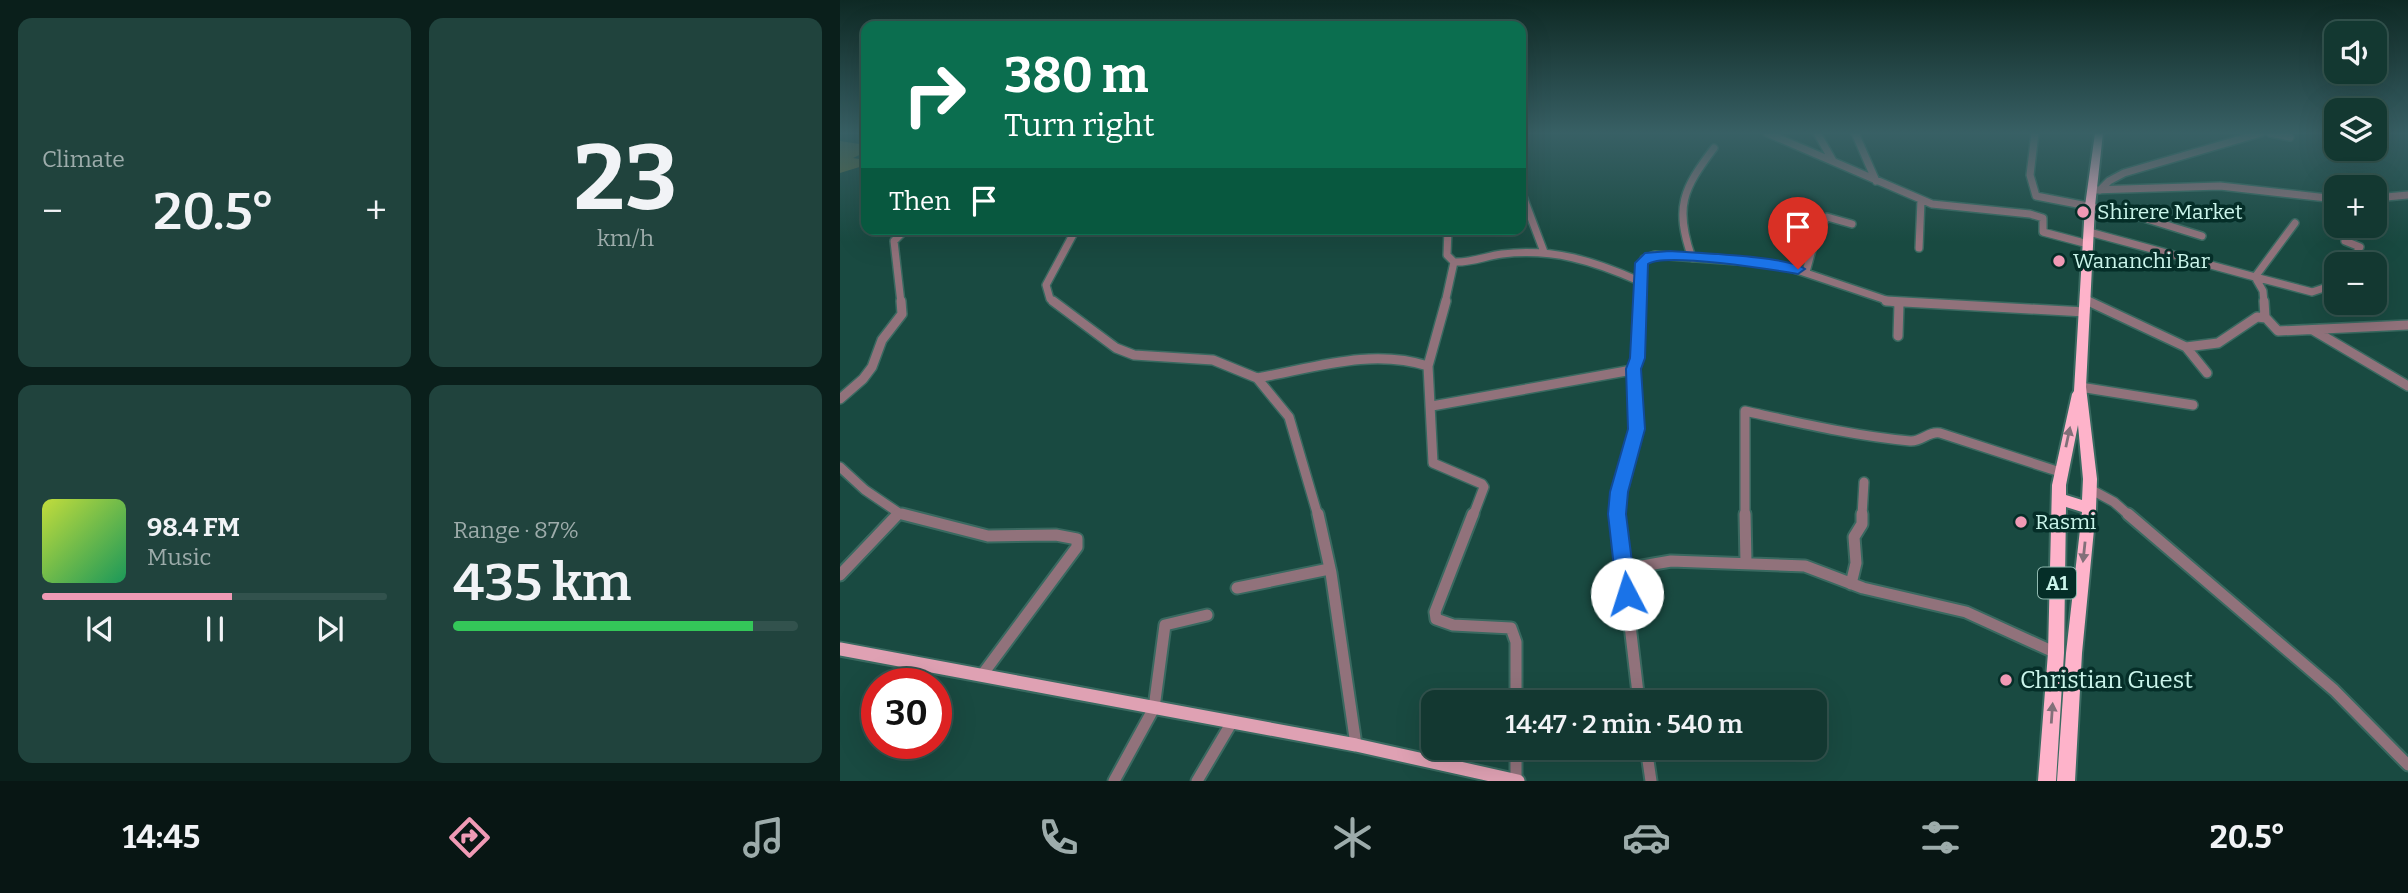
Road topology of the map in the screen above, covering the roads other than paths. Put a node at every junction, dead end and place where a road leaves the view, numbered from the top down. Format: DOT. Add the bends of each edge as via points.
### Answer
graph roads {
  1 [pos="1699,169"];
  2 [pos="1851,169"];
  3 [pos="1870,169"];
  4 [pos="2031,169"];
  5 [pos="2097,169"];
  6 [pos="2136,169"];
  7 [pos="1875,181"];
  8 [pos="2096,190"];
  9 [pos="2408,195"];
  10 [pos="2387,197"];
  11 [pos="2324,198"];
  12 [pos="1921,200"];
  13 [pos="1526,204"];
  14 [pos="2090,206"];
  15 [pos="1786,220"];
  16 [pos="2295,223"];
  17 [pos="1852,224"];
  18 [pos="1817,231"];
  19 [pos="900,235"];
  20 [pos="1073,235"];
  21 [pos="1448,235"];
  22 [pos="2202,236"];
  23 [pos="2088,238"];
  24 [pos="2345,241"];
  25 [pos="1919,248"];
  26 [pos="1544,252"];
  27 [pos="2357,252"];
  28 [pos="1692,258"];
  29 [pos="1454,262"];
  30 [pos="1806,272"];
  31 [pos="2255,277"];
  32 [pos="1639,281"];
  33 [pos="2324,288"];
  34 [pos="1899,304"];
  35 [pos="2085,306"];
  36 [pos="2266,318"];
  37 [pos="2408,325"];
  38 [pos="2311,329"];
  39 [pos="1898,336"];
  40 [pos="2186,347"];
  41 [pos="1428,366"];
  42 [pos="1633,369"];
  43 [pos="2207,373"];
  44 [pos="1257,378"];
  45 [pos="2408,386"];
  46 [pos="2080,387"];
  47 [pos="840,399"];
  48 [pos="2193,405"];
  49 [pos="1432,406"];
  50 [pos="840,467"];
  51 [pos="2060,472"];
  52 [pos="1864,482"];
  53 [pos="2090,489"];
  54 [pos="2058,500"];
  55 [pos="2089,509"];
  56 [pos="899,513"];
  57 [pos="1746,563"];
  58 [pos="1329,569"];
  59 [pos="1625,569"];
  60 [pos="840,575"];
  61 [pos="1851,584"];
  62 [pos="1237,588"];
  63 [pos="1207,615"];
  64 [pos="840,649"];
  65 [pos="2056,653"];
  66 [pos="982,675"];
  67 [pos="1517,690"];
  68 [pos="1637,690"];
  69 [pos="1154,708"];
  70 [pos="1231,722"];
  71 [pos="1356,745"];
  72 [pos="1516,760"];
  73 [pos="1648,760"];
  74 [pos="2408,765"];
  75 [pos="1114,781"];
  76 [pos="1197,781"];
  77 [pos="1517,781"];
  78 [pos="1651,781"];
  79 [pos="2047,781"];
  80 [pos="2066,781"];
  1 -- 28 [label="street" via="1679,214"];
  2 -- 7 [label="street"];
  3 -- 7 [label="street"];
  4 -- 14 [label="street" via="2034,194"];
  5 -- 8 [label="highway, A1"];
  6 -- 8 [label="street"];
  7 -- 12 [label="street"];
  8 -- 11 [label="street" via="2220,186"];
  8 -- 14 [label="highway, A1"];
  9 -- 10 [label="street"];
  12 -- 23 [label="street" via="1957,210 2035,215 2043,218 2043,232"];
  12 -- 25 [label="street"];
  13 -- 26 [label="street"];
  14 -- 22 [label="street"];
  14 -- 23 [label="highway, A1"];
  15 -- 18 [label="street"];
  16 -- 31 [label="street"];
  17 -- 18 [label="street" via="1827,217"];
  18 -- 30 [label="street"];
  19 -- 47 [label="street" via="894,241 902,314 882,340 873,367"];
  20 -- 44 [label="street" via="1046,285 1050,299 1062,310 1133,355 1213,360"];
  21 -- 29 [label="street" via="1447,255"];
  23 -- 31 [label="street"];
  23 -- 35 [label="highway, A1"];
  24 -- 27 [label="street" via="2360,247"];
  26 -- 29 [label="street"];
  26 -- 32 [label="street" via="1590,258"];
  28 -- 30 [label="street" via="1763,263"];
  28 -- 32 [label="street" via="1644,259"];
  29 -- 41 [label="street"];
  30 -- 34 [label="street"];
  31 -- 33 [label="street" via="2312,292"];
  31 -- 36 [label="street" via="2263,291"];
  32 -- 42 [label="street"];
  34 -- 35 [label="street"];
  34 -- 39 [label="street"];
  35 -- 40 [label="street"];
  35 -- 46 [label="highway, A1"];
  36 -- 38 [label="street" via="2278,331"];
  36 -- 40 [label="street" via="2257,317 2218,343"];
  37 -- 38 [label="street"];
  38 -- 45 [label="street"];
  40 -- 43 [label="street"];
  41 -- 44 [label="street" via="1388,356"];
  41 -- 49 [label="street"];
  42 -- 49 [label="street"];
  42 -- 59 [label="street" via="1637,429 1617,514"];
  44 -- 58 [label="street" via="1289,417"];
  46 -- 48 [label="street"];
  51 -- 46 [label="highway, A1, one-way"];
  46 -- 53 [label="highway, A1"];
  49 -- 67 [label="street" via="1433,463 1484,486 1468,520 1436,619 1511,628 1516,642"];
  50 -- 56 [label="street"];
  51 -- 54 [label="highway, A1"];
  51 -- 57 [label="street" via="1940,433 1925,433 1921,440 1907,441 1745,411"];
  52 -- 61 [label="street"];
  53 -- 55 [label="highway, A1"];
  53 -- 74 [label="street" via="2114,502 2334,690"];
  54 -- 55 [label="highway"];
  54 -- 65 [label="highway, A1"];
  55 -- 80 [label="highway, A1, one-way"];
  56 -- 60 [label="street"];
  56 -- 66 [label="street" via="988,536 1077,539 1077,547"];
  57 -- 59 [label="street" via="1671,561"];
  57 -- 61 [label="street" via="1805,566"];
  58 -- 62 [label="street"];
  58 -- 71 [label="street"];
  59 -- 68 [label="street"];
  61 -- 65 [label="street" via="1966,612"];
  63 -- 69 [label="street" via="1165,625"];
  64 -- 66 [label="main road"];
  79 -- 65 [label="highway, A1, one-way"];
  66 -- 69 [label="main road"];
  69 -- 70 [label="main road"];
  69 -- 75 [label="street"];
  70 -- 71 [label="main road"];
  70 -- 76 [label="street"];
  71 -- 77 [label="main road"];
  72 -- 77 [label="street"];
  73 -- 78 [label="street"];
}
